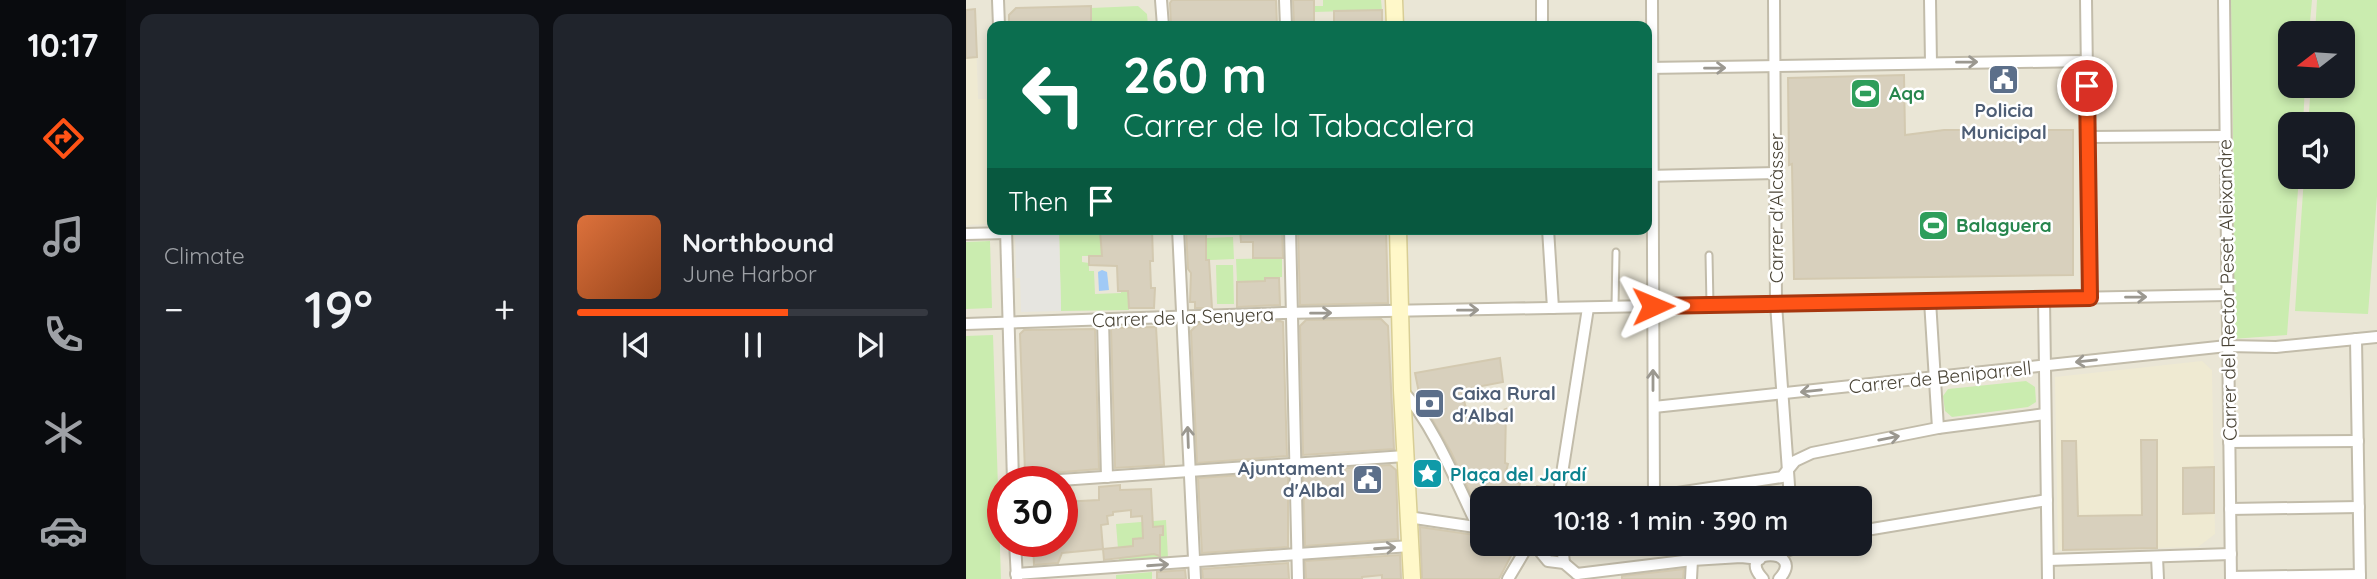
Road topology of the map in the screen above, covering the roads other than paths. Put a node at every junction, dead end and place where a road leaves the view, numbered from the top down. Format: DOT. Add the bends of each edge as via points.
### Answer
graph roads {
  1 [pos="999,0"];
  2 [pos="1161,0"];
  3 [pos="1285,0"];
  4 [pos="1394,0"];
  5 [pos="1542,0"];
  6 [pos="1652,0"];
  7 [pos="1774,0"];
  8 [pos="1930,0"];
  9 [pos="2086,0"];
  10 [pos="2224,0"];
  11 [pos="999,21"];
  12 [pos="1163,21"];
  13 [pos="1286,21"];
  14 [pos="1395,21"];
  15 [pos="1542,21"];
  16 [pos="1651,21"];
  17 [pos="2087,61"];
  18 [pos="1931,63"];
  19 [pos="1775,67"];
  20 [pos="1652,68"];
  21 [pos="2225,136"];
  22 [pos="2088,137"];
  23 [pos="1776,173"];
  24 [pos="1652,176"];
  25 [pos="987,232"];
  26 [pos="966,234"];
  27 [pos="1006,235"];
  28 [pos="1178,235"];
  29 [pos="1290,235"];
  30 [pos="1398,235"];
  31 [pos="1548,235"];
  32 [pos="1651,235"];
  33 [pos="1616,252"];
  34 [pos="1710,255"];
  35 [pos="2227,295"];
  36 [pos="2090,298"];
  37 [pos="2044,299"];
  38 [pos="1930,301"];
  39 [pos="1776,304"];
  40 [pos="1710,305"];
  41 [pos="1653,306"];
  42 [pos="1588,307"];
  43 [pos="1615,307"];
  44 [pos="1552,308"];
  45 [pos="1399,311"];
  46 [pos="1293,313"];
  47 [pos="1183,316"];
  48 [pos="1102,320"];
  49 [pos="1008,322"];
  50 [pos="966,324"];
  51 [pos="2377,337"];
  52 [pos="2356,339"];
  53 [pos="2227,346"];
  54 [pos="2045,366"];
  55 [pos="1935,379"];
  56 [pos="1402,390"];
  57 [pos="1783,394"];
  58 [pos="1654,407"];
  59 [pos="2045,414"];
  60 [pos="1938,428"];
  61 [pos="2358,440"];
  62 [pos="2229,442"];
  63 [pos="1405,456"];
  64 [pos="1295,463"];
  65 [pos="1013,466"];
  66 [pos="1788,470"];
  67 [pos="1189,472"];
  68 [pos="1107,477"];
  69 [pos="1078,479"];
  70 [pos="1561,486"];
  71 [pos="1654,486"];
  72 [pos="1725,486"];
  73 [pos="1789,486"];
  74 [pos="2047,500"];
  75 [pos="2359,508"];
  76 [pos="1470,509"];
  77 [pos="2230,509"];
  78 [pos="1408,517"];
  79 [pos="1470,526"];
  80 [pos="1872,529"];
  81 [pos="1410,547"];
  82 [pos="2231,554"];
  83 [pos="1297,555"];
  84 [pos="1520,556"];
  85 [pos="1547,556"];
  86 [pos="1563,556"];
  87 [pos="1764,556"];
  88 [pos="1777,556"];
  89 [pos="1015,557"];
  90 [pos="2157,557"];
  91 [pos="1760,559"];
  92 [pos="1692,560"];
  93 [pos="2048,560"];
  94 [pos="1194,562"];
  95 [pos="1564,563"];
  96 [pos="1016,577"];
  97 [pos="1577,577"];
  98 [pos="2360,577"];
  99 [pos="2231,578"];
  100 [pos="1195,579"];
  101 [pos="1298,579"];
  102 [pos="1412,579"];
  103 [pos="1508,579"];
  104 [pos="1691,579"];
  105 [pos="1763,579"];
  106 [pos="1779,579"];
  107 [pos="2048,579"];
  108 [pos="2158,579"];
  1 -- 11 [label="street"];
  2 -- 12 [label="street"];
  3 -- 13 [label="street"];
  4 -- 14 [label="street"];
  5 -- 15 [label="street"];
  6 -- 16 [label="street"];
  7 -- 19 [label="street, Carrer d'Alcàsser"];
  8 -- 18 [label="street"];
  9 -- 17 [label="street"];
  10 -- 21 [label="street, Carrer del Rector Peset Aleixandre"];
  18 -- 17 [label="street, one-way"];
  17 -- 22 [label="street"];
  18 -- 19 [label="street"];
  20 -- 19 [label="street, one-way"];
  19 -- 23 [label="street, Carrer d'Alcàsser"];
  21 -- 22 [label="street"];
  21 -- 35 [label="street, Carrer del Rector Peset Aleixandre"];
  22 -- 36 [label="street"];
  23 -- 24 [label="street"];
  23 -- 39 [label="street, Carrer d'Alcàsser"];
  25 -- 26 [label="street"];
  27 -- 49 [label="street"];
  28 -- 47 [label="street"];
  29 -- 46 [label="street"];
  30 -- 45 [label="street"];
  31 -- 44 [label="street"];
  32 -- 41 [label="street"];
  33 -- 43 [label="lane"];
  34 -- 40 [label="lane"];
  36 -- 35 [label="street, Carrer de la Senyera, one-way"];
  35 -- 53 [label="street, Carrer del Rector Peset Aleixandre"];
  36 -- 37 [label="street, Carrer de la Senyera"];
  37 -- 38 [label="street, Carrer de la Senyera"];
  37 -- 54 [label="street"];
  38 -- 39 [label="street, Carrer de la Senyera"];
  38 -- 55 [label="street"];
  39 -- 40 [label="street, Carrer de la Senyera"];
  39 -- 57 [label="street, Carrer d'Alcàsser"];
  40 -- 41 [label="street, Carrer de la Senyera"];
  41 -- 43 [label="street, Carrer de la Senyera"];
  58 -- 41 [label="street, one-way"];
  42 -- 43 [label="street, Carrer de la Senyera"];
  42 -- 44 [label="street, Carrer de la Senyera"];
  42 -- 70 [label="street"];
  45 -- 44 [label="street, Carrer de la Senyera, one-way"];
  46 -- 45 [label="street, Carrer de la Senyera, one-way"];
  45 -- 56 [label="street"];
  46 -- 47 [label="street, Carrer de la Senyera"];
  46 -- 64 [label="street"];
  47 -- 48 [label="street, Carrer de la Senyera"];
  67 -- 47 [label="street, one-way"];
  48 -- 49 [label="street, Carrer de la Senyera"];
  48 -- 68 [label="street"];
  49 -- 50 [label="street, Carrer de la Senyera"];
  49 -- 65 [label="street"];
  51 -- 52 [label="street, Carrer de Beniparrell"];
  52 -- 53 [label="street, Carrer de Beniparrell" via="2276,347"];
  52 -- 61 [label="street"];
  53 -- 54 [label="street, Carrer de Beniparrell, one-way"];
  53 -- 62 [label="street, Carrer del Rector Peset Aleixandre"];
  54 -- 55 [label="street, Carrer de Beniparrell"];
  54 -- 59 [label="street"];
  55 -- 57 [label="street, Carrer de Beniparrell, one-way"];
  55 -- 60 [label="street"];
  56 -- 63 [label="street"];
  56 -- 76 [label="street"];
  57 -- 58 [label="street, Carrer de Beniparrell"];
  57 -- 66 [label="street, Carrer d'Alcàsser"];
  58 -- 71 [label="street"];
  59 -- 60 [label="street"];
  59 -- 74 [label="street"];
  66 -- 60 [label="street, one-way" via="1812,453"];
  61 -- 62 [label="street"];
  61 -- 75 [label="street"];
  62 -- 77 [label="street, Carrer del Rector Peset Aleixandre"];
  63 -- 64 [label="street"];
  63 -- 78 [label="street"];
  64 -- 67 [label="street"];
  64 -- 83 [label="street"];
  66 -- 72 [label="street" via="1783,477"];
  66 -- 73 [label="street, Carrer d'Alcàsser"];
  67 -- 68 [label="street"];
  67 -- 94 [label="street"];
  68 -- 69 [label="street"];
  74 -- 80 [label="street"];
  74 -- 93 [label="street"];
  75 -- 77 [label="street"];
  75 -- 98 [label="street"];
  77 -- 82 [label="street, Carrer del Rector Peset Aleixandre"];
  78 -- 79 [label="street"];
  78 -- 81 [label="street"];
  83 -- 81 [label="street, one-way"];
  81 -- 102 [label="street"];
  82 -- 90 [label="street"];
  82 -- 99 [label="street, Carrer del Rector Peset Aleixandre"];
  83 -- 94 [label="street"];
  83 -- 101 [label="street"];
  84 -- 103 [label="street"];
  85 -- 95 [label="street" via="1548,561"];
  86 -- 95 [label="street"];
  87 -- 91 [label="street"];
  88 -- 106 [label="street" via="1785,566"];
  89 -- 96 [label="street"];
  90 -- 93 [label="street"];
  90 -- 108 [label="street"];
  91 -- 92 [label="street"];
  91 -- 105 [label="street" via="1758,572"];
  92 -- 97 [label="street"];
  92 -- 104 [label="street"];
  93 -- 107 [label="street"];
  96 -- 94 [label="street, one-way"];
  94 -- 100 [label="street"];
  95 -- 97 [label="street"];
  98 -- 99 [label="street"];
}
